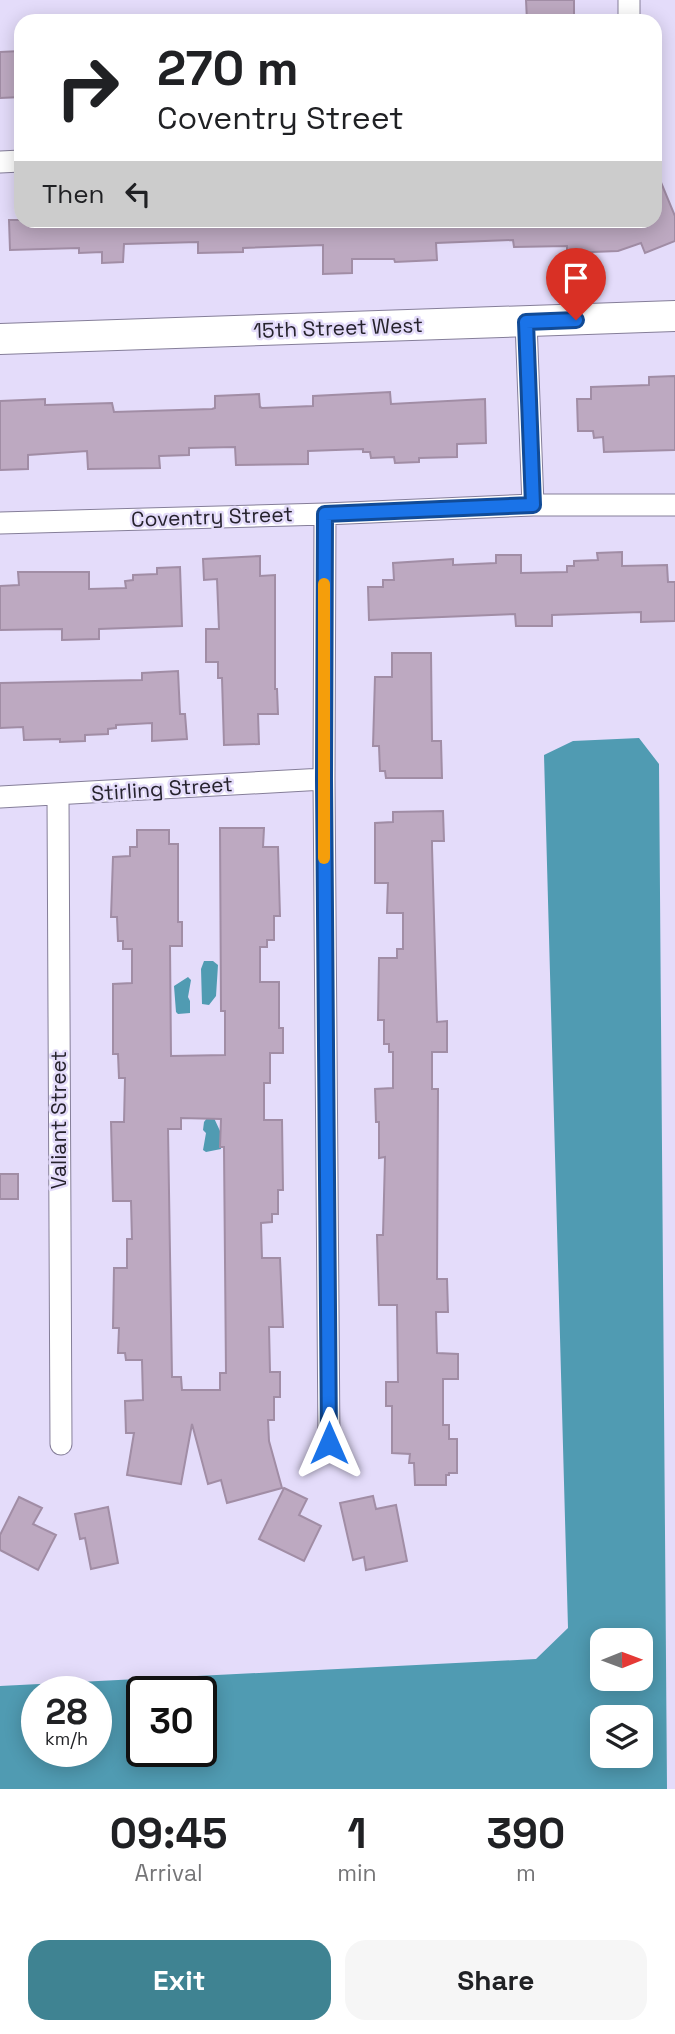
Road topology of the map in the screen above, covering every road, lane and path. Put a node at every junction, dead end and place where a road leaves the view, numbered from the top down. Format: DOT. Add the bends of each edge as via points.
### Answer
graph roads {
  1 [pos="675,316"];
  2 [pos="526,322"];
  3 [pos="0,340"];
  4 [pos="533,505"];
  5 [pos="675,505"];
  6 [pos="325,514"];
  7 [pos="0,523"];
  8 [pos="324,779"];
  9 [pos="58,796"];
  10 [pos="0,797"];
  11 [pos="329,1443"];
  12 [pos="61,1444"];
  1 -- 2 [label="street, 15th Street West"];
  2 -- 3 [label="street, 15th Street West"];
  2 -- 4 [label="street"];
  4 -- 5 [label="street, Coventry Street"];
  4 -- 6 [label="street, Coventry Street"];
  6 -- 7 [label="street, Coventry Street"];
  6 -- 8 [label="street"];
  8 -- 9 [label="street, Stirling Street"];
  8 -- 11 [label="street"];
  9 -- 10 [label="street, Stirling Street"];
  9 -- 12 [label="street, Valiant Street"];
}
